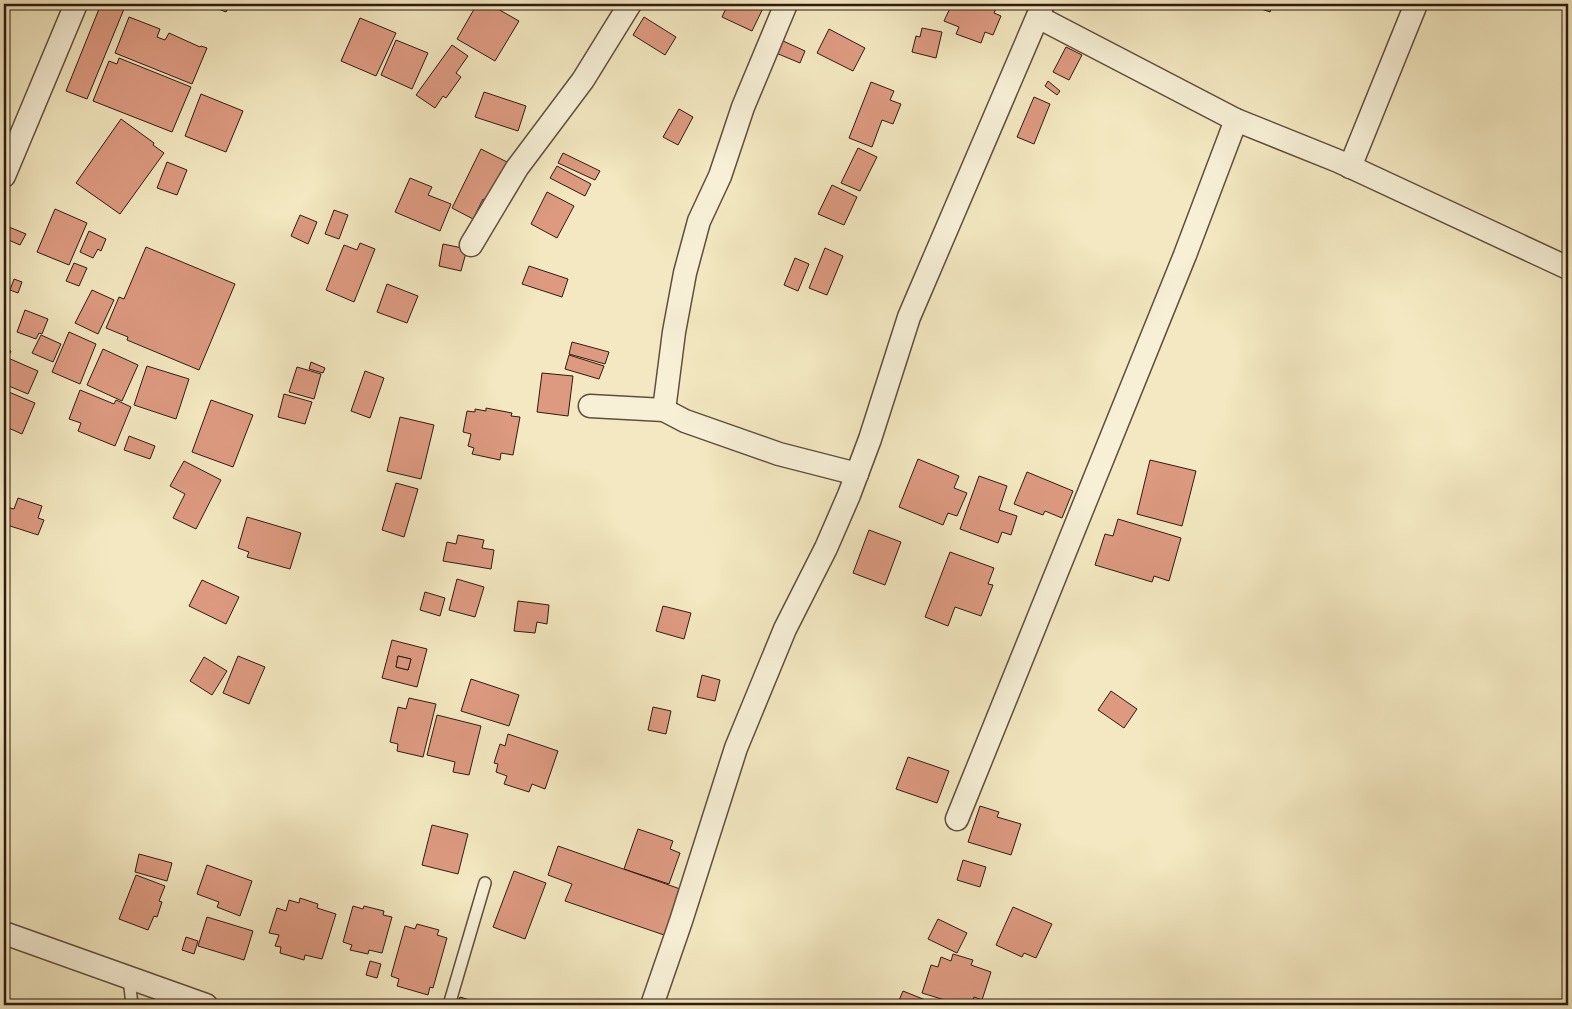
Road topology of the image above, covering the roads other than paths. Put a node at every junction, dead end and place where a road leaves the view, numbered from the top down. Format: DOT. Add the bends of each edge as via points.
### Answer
graph roads {
  1 [pos="76,4"];
  2 [pos="630,4"];
  3 [pos="786,4"];
  4 [pos="1416,4"];
  5 [pos="1040,10"];
  6 [pos="1236,120"];
  7 [pos="8,151"];
  8 [pos="1350,167"];
  9 [pos="4,176"];
  10 [pos="471,245"];
  11 [pos="1568,268"];
  12 [pos="590,406"];
  13 [pos="664,410"];
  14 [pos="858,474"];
  15 [pos="957,819"];
  16 [pos="485,883"];
  17 [pos="4,934"];
  18 [pos="129,978"];
  19 [pos="132,1005"];
  20 [pos="206,1005"];
  21 [pos="449,1005"];
  22 [pos="652,1005"];
  1 -- 7 [label="street"];
  2 -- 10 [label="street" via="583,80 517,168"];
  3 -- 13 [label="street" via="743,107 720,176 699,221 674,332"];
  4 -- 8 [label="street"];
  5 -- 6 [label="street"];
  5 -- 14 [label="street" via="908,316"];
  6 -- 8 [label="street"];
  6 -- 15 [label="street" via="1186,255"];
  7 -- 9 [label="street"];
  8 -- 11 [label="street"];
  12 -- 13 [label="street"];
  13 -- 14 [label="street" via="685,421 779,454"];
  14 -- 22 [label="street" via="826,548 785,629 736,748"];
  16 -- 21 [label="lane"];
  17 -- 18 [label="street"];
  18 -- 19 [label="lane"];
  18 -- 20 [label="street"];
}
